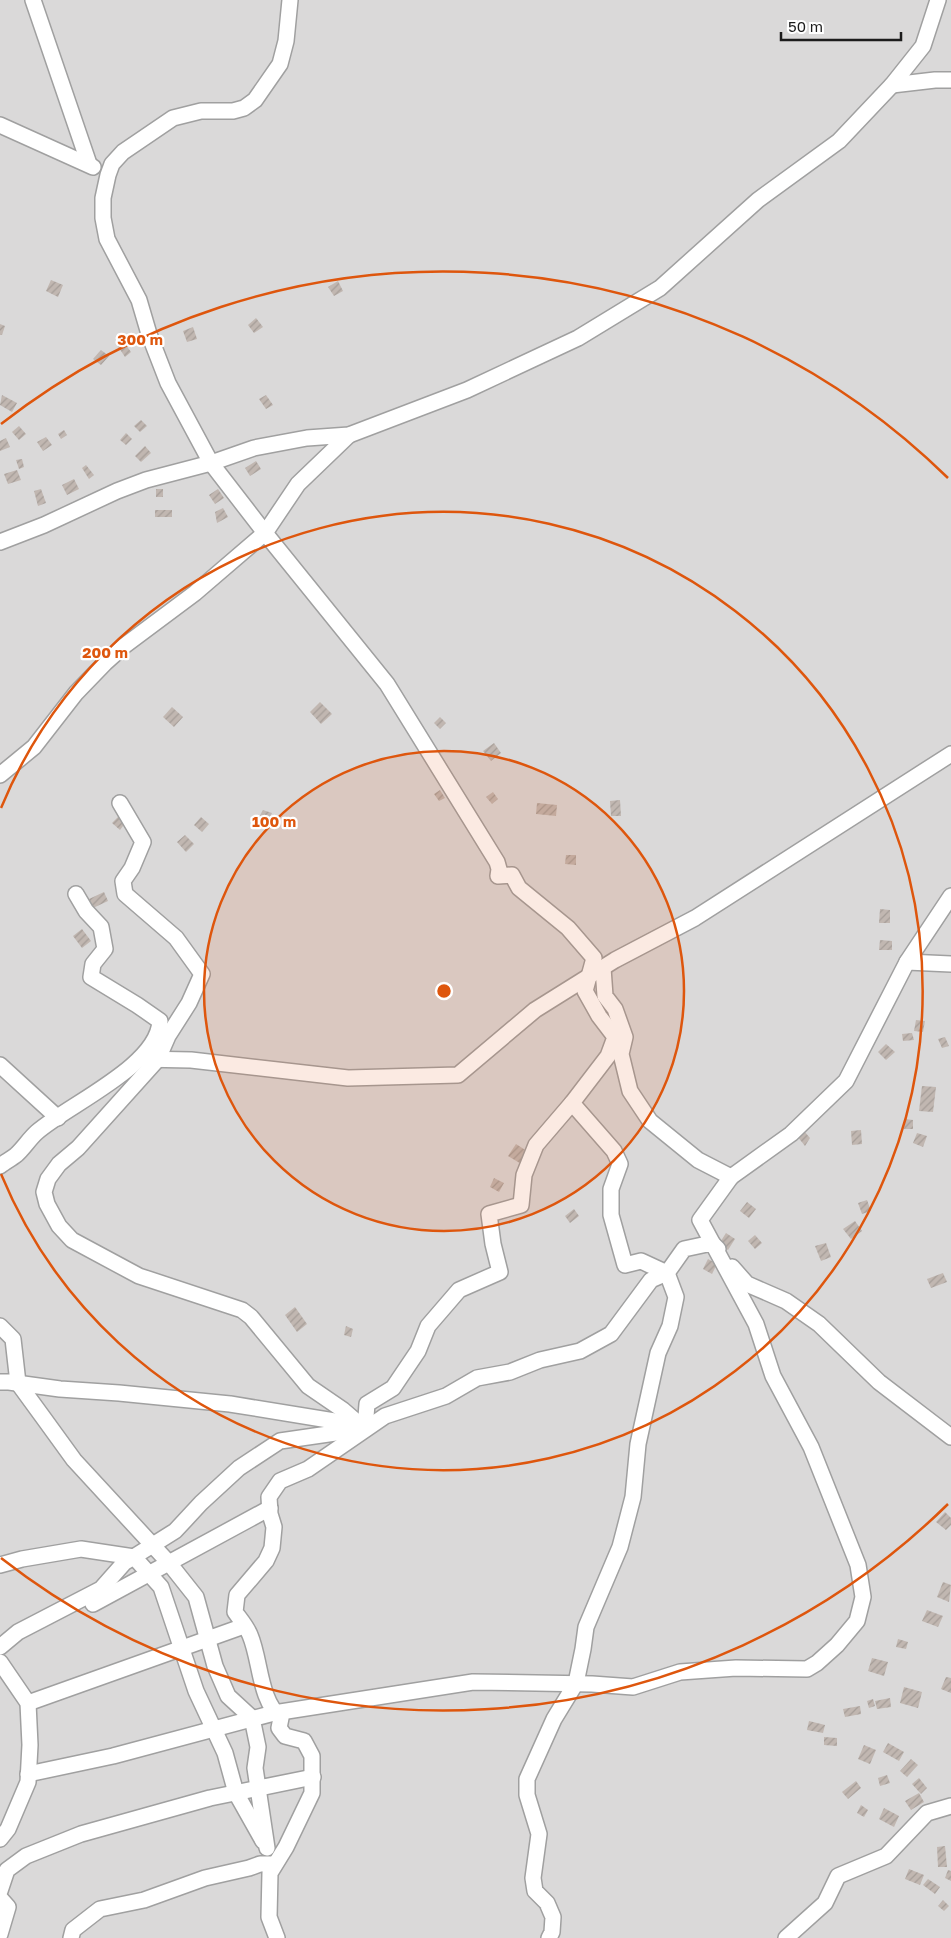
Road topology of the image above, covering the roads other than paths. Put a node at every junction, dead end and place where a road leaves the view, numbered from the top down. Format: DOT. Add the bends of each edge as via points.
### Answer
graph roads {
  1 [pos="33,0"];
  2 [pos="290,0"];
  3 [pos="938,0"];
  4 [pos="951,80"];
  5 [pos="892,86"];
  6 [pos="0,125"];
  7 [pos="89,164"];
  8 [pos="108,175"];
  9 [pos="349,435"];
  10 [pos="211,463"];
  11 [pos="265,533"];
  12 [pos="0,542"];
  13 [pos="951,754"];
  14 [pos="0,775"];
  15 [pos="120,804"];
  16 [pos="76,894"];
  17 [pos="951,896"];
  18 [pos="907,962"];
  19 [pos="951,964"];
  20 [pos="597,971"];
  21 [pos="140,1059"];
  22 [pos="158,1059"];
  23 [pos="0,1065"];
  24 [pos="572,1104"];
  25 [pos="58,1118"];
  26 [pos="0,1166"];
  27 [pos="731,1177"];
  28 [pos="712,1243"];
  29 [pos="667,1273"];
  30 [pos="0,1326"];
  31 [pos="0,1382"];
  32 [pos="18,1383"];
  33 [pos="362,1427"];
  34 [pos="951,1437"];
  35 [pos="270,1508"];
  36 [pos="152,1545"];
  37 [pos="134,1557"];
  38 [pos="169,1563"];
  39 [pos="0,1565"];
  40 [pos="149,1574"];
  41 [pos="244,1626"];
  42 [pos="208,1639"];
  43 [pos="182,1648"];
  44 [pos="0,1652"];
  45 [pos="576,1683"];
  46 [pos="28,1703"];
  47 [pos="274,1713"];
  48 [pos="252,1718"];
  49 [pos="213,1729"];
  50 [pos="28,1774"];
  51 [pos="313,1777"];
  52 [pos="258,1788"];
  53 [pos="236,1792"];
  54 [pos="951,1806"];
  55 [pos="0,1839"];
  56 [pos="267,1848"];
  57 [pos="276,1864"];
  58 [pos="0,1891"];
  59 [pos="0,1898"];
  60 [pos="0,1934"];
  61 [pos="71,1938"];
  62 [pos="277,1938"];
  63 [pos="549,1938"];
  64 [pos="786,1938"];
  1 -- 7 [label="street"];
  2 -- 8 [label="street" via="280,64 255,100 233,111 201,111 173,118 123,152 112,164"];
  3 -- 5 [label="street" via="923,46"];
  4 -- 5 [label="street"];
  5 -- 9 [label="street" via="839,140 758,200 660,288 578,338 468,390"];
  6 -- 7 [label="street"];
  7 -- 8 [label="street"];
  8 -- 10 [label="street" via="103,198 107,240 138,300 168,383"];
  9 -- 10 [label="street" via="307,438 254,448"];
  9 -- 11 [label="street" via="298,484"];
  10 -- 11 [label="street"];
  10 -- 12 [label="street" via="124,488"];
  11 -- 14 [label="street" via="105,663 76,693 34,747"];
  11 -- 20 [label="street" via="387,684 497,862 498,876 512,875 519,888 568,928 594,958"];
  13 -- 20 [label="street" via="694,918"];
  15 -- 22 [label="street" via="143,842 123,881 125,894 176,938 202,974"];
  16 -- 21 [label="street" via="101,927 105,949 93,964 91,978 160,1021 153,1044"];
  17 -- 18 [label="street"];
  18 -- 19 [label="street"];
  18 -- 27 [label="street" via="846,1081 791,1134"];
  20 -- 22 [label="street" via="535,1010 458,1075 348,1078"];
  20 -- 24 [label="street" via="585,991 615,1037 608,1056"];
  20 -- 27 [label="street" via="625,1037 620,1054 630,1091 650,1121 698,1160"];
  21 -- 22 [label="street"];
  21 -- 25 [label="street"];
  22 -- 33 [label="street" via="48,1179 44,1192 59,1226 72,1240 139,1276 242,1310 308,1386"];
  23 -- 25 [label="street"];
  24 -- 29 [label="street" via="614,1152 620,1164 611,1190 611,1214 625,1265 640,1261"];
  24 -- 33 [label="street" via="536,1145 524,1175 521,1204 489,1214 500,1272 459,1290 428,1326 418,1351 393,1388 367,1404"];
  25 -- 26 [label="street" via="37,1132"];
  27 -- 28 [label="street" via="700,1220"];
  28 -- 29 [label="street" via="684,1249"];
  28 -- 34 [label="street" via="747,1284 786,1301 819,1324 878,1382"];
  28 -- 45 [label="street" via="756,1324 773,1376 835,1504 858,1565 863,1597 857,1621 837,1645 807,1669 736,1668 680,1672 633,1687"];
  29 -- 33 [label="street" via="651,1280 611,1334 580,1351 540,1360 510,1372 477,1378 446,1396"];
  29 -- 45 [label="street" via="676,1296 670,1326 658,1353 638,1444 633,1497 620,1547 586,1627"];
  30 -- 32 [label="street" via="13,1339"];
  31 -- 32 [label="street"];
  32 -- 33 [label="street" via="230,1404"];
  32 -- 36 [label="street" via="74,1460"];
  33 -- 35 [label="street" via="308,1469 280,1481 269,1496"];
  33 -- 36 [label="street" via="280,1441 239,1468 175,1530"];
  35 -- 38 [label="street"];
  35 -- 41 [label="street" via="274,1527 272,1548 266,1561 237,1595 235,1612"];
  36 -- 37 [label="street"];
  36 -- 38 [label="street"];
  37 -- 39 [label="street" via="80,1549"];
  37 -- 40 [label="street"];
  37 -- 44 [label="street" via="124,1563 101,1589 18,1632"];
  38 -- 40 [label="street"];
  38 -- 42 [label="street" via="196,1597"];
  40 -- 43 [label="street" via="161,1587"];
  40 -- 44 [label="street"];
  41 -- 42 [label="street"];
  41 -- 47 [label="street" via="250,1633 265,1696"];
  42 -- 43 [label="street"];
  42 -- 48 [label="street" via="228,1696"];
  43 -- 46 [label="street"];
  43 -- 49 [label="street"];
  44 -- 46 [label="street"];
  45 -- 47 [label="street" via="473,1682"];
  45 -- 63 [label="street" via="554,1719 526,1779 527,1795 539,1834 535,1891 547,1903 553,1917"];
  46 -- 50 [label="street"];
  47 -- 48 [label="street"];
  47 -- 51 [label="street" via="281,1718 279,1728 285,1736 304,1741 312,1756"];
  48 -- 49 [label="street"];
  48 -- 52 [label="street" via="258,1747 255,1768"];
  49 -- 50 [label="street" via="114,1756"];
  49 -- 53 [label="street" via="225,1753"];
  50 -- 55 [label="street" via="28,1782 8,1829"];
  51 -- 52 [label="street"];
  51 -- 57 [label="street" via="312,1793"];
  52 -- 53 [label="street"];
  52 -- 56 [label="street"];
  53 -- 56 [label="street"];
  53 -- 58 [label="street" via="82,1834 26,1856 7,1870"];
  54 -- 64 [label="street" via="927,1813 886,1856 838,1876 826,1903"];
  56 -- 57 [label="street"];
  57 -- 61 [label="street" via="260,1864 205,1878 144,1900 100,1909 73,1930"];
  57 -- 62 [label="street" via="270,1873 269,1917"];
  59 -- 60 [label="street" via="8,1907"];
}
